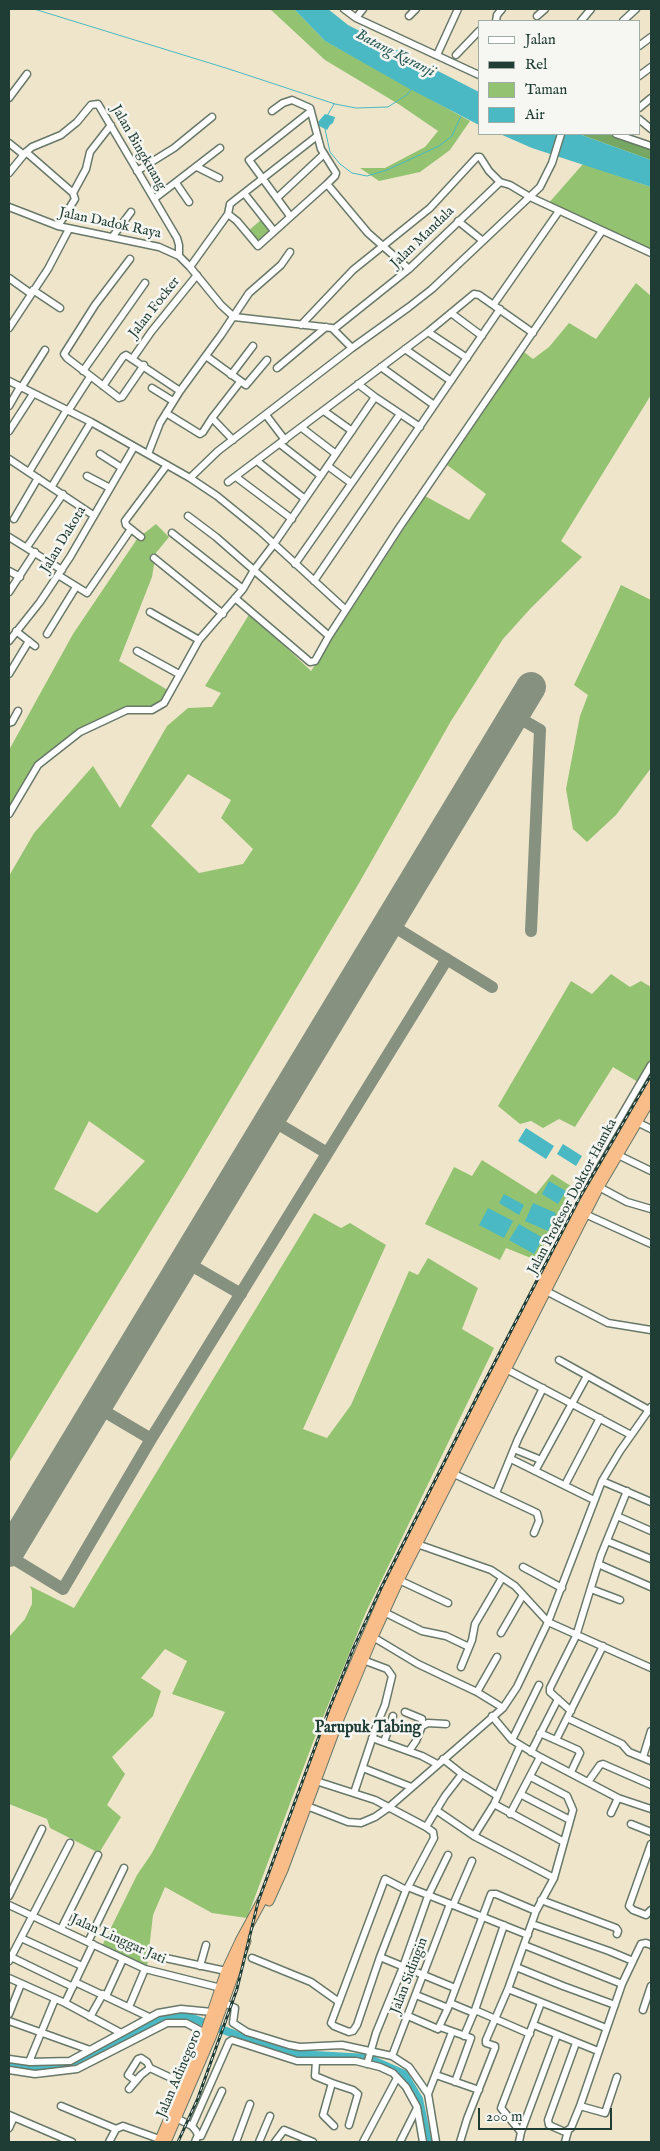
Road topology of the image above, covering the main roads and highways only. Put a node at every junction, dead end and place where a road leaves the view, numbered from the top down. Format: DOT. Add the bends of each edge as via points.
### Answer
graph roads {
  1 [pos="651,1084"];
  2 [pos="651,1098"];
  3 [pos="566,1243"];
  4 [pos="523,1326"];
  5 [pos="479,1414"];
  6 [pos="471,1428"];
  7 [pos="400,1574"];
  8 [pos="336,1718"];
  9 [pos="268,1896"];
  10 [pos="214,2014"];
  11 [pos="187,2086"];
  12 [pos="162,2141"];
  1 -- 3 [label="highway, Jalan Profesor Doktor Hamka" via="585,1198"];
  2 -- 3 [label="highway, Jalan Profesor Doktor Hamka"];
  3 -- 4 [label="highway, Jalan Profesor Doktor Hamka"];
  3 -- 4 [label="highway, Jalan Profesor Doktor Hamka" via="546,1290"];
  4 -- 5 [label="highway"];
  4 -- 5 [label="highway" via="506,1369"];
  5 -- 6 [label="highway"];
  6 -- 7 [label="highway"];
  6 -- 7 [label="highway" via="452,1474"];
  7 -- 8 [label="highway"];
  7 -- 8 [label="highway"];
  8 -- 9 [label="highway"];
  8 -- 9 [label="highway" via="307,1806"];
  9 -- 10 [label="highway" via="245,1943 223,2002"];
  9 -- 10 [label="highway" via="240,1941 226,1972"];
  10 -- 11 [label="highway, Jalan Adinegoro"];
  11 -- 12 [label="highway, Jalan Adinegoro"];
  11 -- 12 [label="highway, Jalan Adinegoro" via="176,2118"];
}
